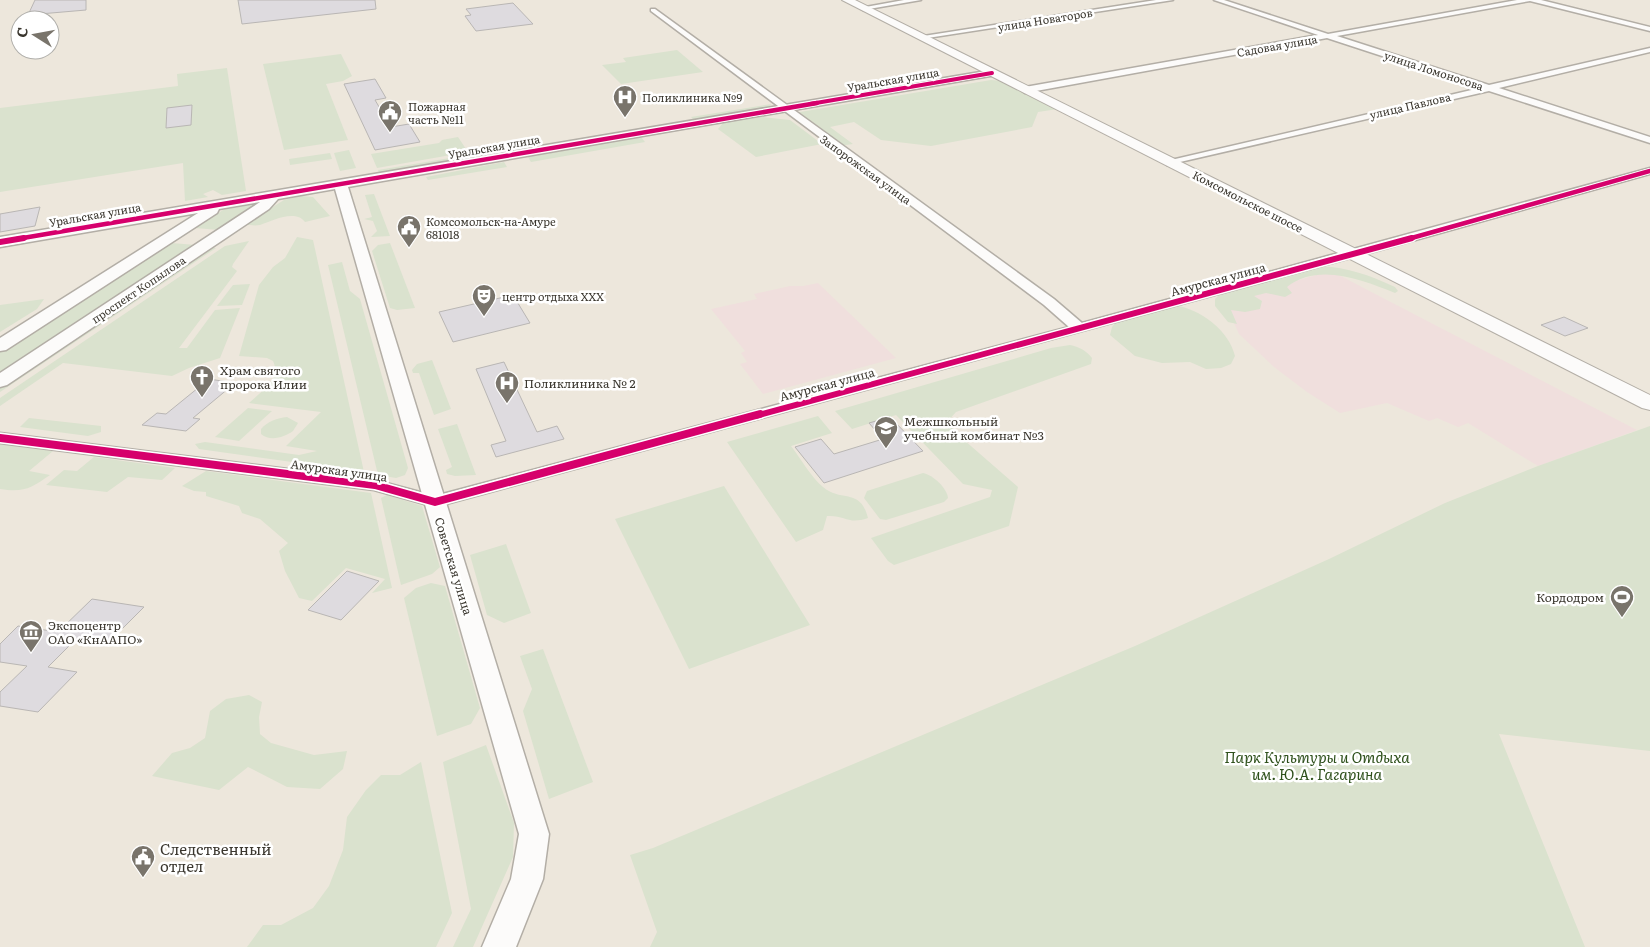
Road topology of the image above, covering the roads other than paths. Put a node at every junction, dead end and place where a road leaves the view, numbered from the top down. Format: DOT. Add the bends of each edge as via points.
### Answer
graph roads {
  1 [pos="847,0"];
  2 [pos="918,0"];
  3 [pos="1170,0"];
  4 [pos="1217,0"];
  5 [pos="1528,0"];
  6 [pos="1533,0"];
  7 [pos="863,8"];
  8 [pos="653,10"];
  9 [pos="1650,29"];
  10 [pos="1328,36"];
  11 [pos="921,37"];
  12 [pos="1650,50"];
  13 [pos="992,73"];
  14 [pos="1488,87"];
  15 [pos="1025,90"];
  16 [pos="784,109"];
  17 [pos="1650,140"];
  18 [pos="1171,162"];
  19 [pos="1650,171"];
  20 [pos="340,184"];
  21 [pos="274,195"];
  22 [pos="221,204"];
  23 [pos="0,242"];
  24 [pos="1353,254"];
  25 [pos="1080,328"];
  26 [pos="0,346"];
  27 [pos="0,381"];
  28 [pos="1648,401"];
  29 [pos="0,438"];
  30 [pos="435,502"];
  31 [pos="499,947"];
  1 -- 7 [label="main road, Комсомольское шоссе"];
  2 -- 7 [label="street"];
  3 -- 11 [label="street, улица Новаторов"];
  4 -- 10 [label="street, улица Ломоносова"];
  5 -- 10 [label="street, Садовая улица"];
  6 -- 9 [label="street"];
  7 -- 11 [label="main road, Комсомольское шоссе"];
  8 -- 16 [label="street, Запорожская улица"];
  10 -- 14 [label="street, улица Ломоносова"];
  10 -- 15 [label="street, Садовая улица"];
  11 -- 13 [label="main road, Комсомольское шоссе"];
  12 -- 14 [label="street, улица Павлова"];
  13 -- 15 [label="main road, Комсомольское шоссе"];
  13 -- 16 [label="street, Уральская улица"];
  14 -- 17 [label="street, улица Ломоносова"];
  14 -- 18 [label="street, улица Павлова"];
  15 -- 18 [label="main road, Комсомольское шоссе"];
  16 -- 20 [label="street, Уральская улица"];
  16 -- 25 [label="street, Запорожская улица"];
  18 -- 24 [label="main road, Комсомольское шоссе"];
  19 -- 24 [label="street, Амурская улица"];
  20 -- 21 [label="street, Уральская улица"];
  20 -- 30 [label="street, Советская улица"];
  21 -- 22 [label="street, Уральская улица"];
  21 -- 27 [label="street, проспект Копылова" via="264,206"];
  22 -- 23 [label="street, Уральская улица"];
  22 -- 26 [label="street"];
  24 -- 25 [label="street, Амурская улица"];
  24 -- 28 [label="main road, Комсомольское шоссе"];
  25 -- 30 [label="street, Амурская улица"];
  29 -- 30 [label="street, Амурская улица" via="375,485"];
  30 -- 31 [label="street, Советская улица" via="534,834 527,879"];
}
